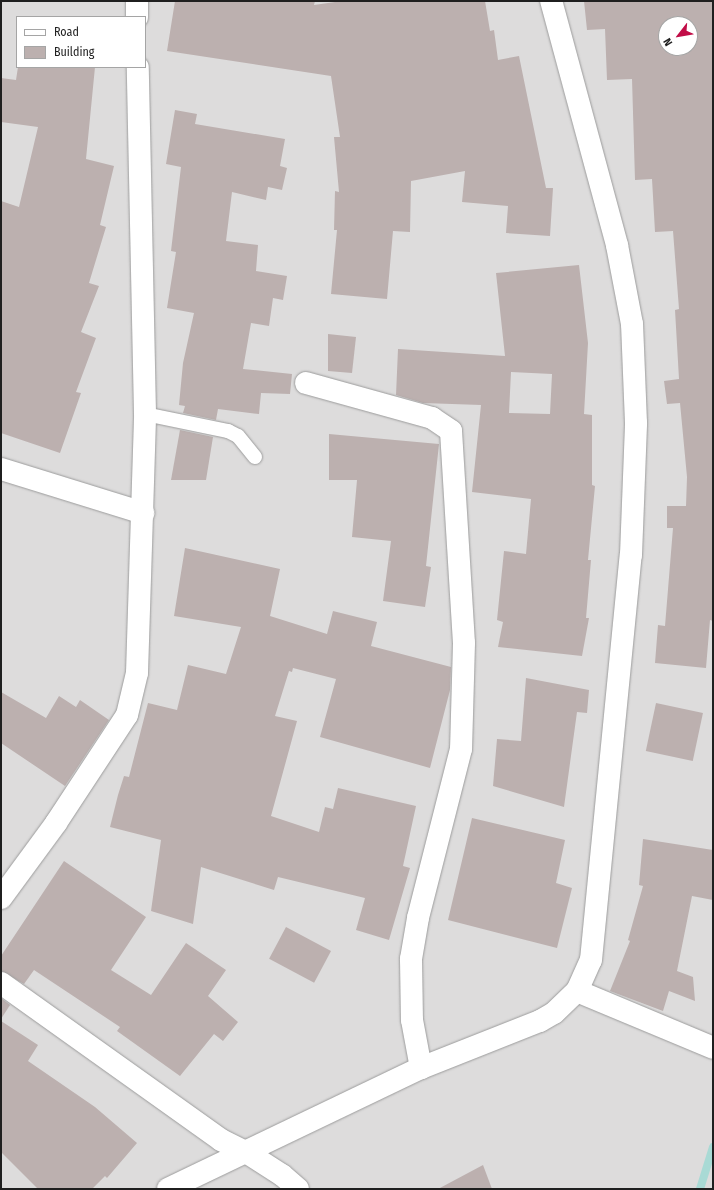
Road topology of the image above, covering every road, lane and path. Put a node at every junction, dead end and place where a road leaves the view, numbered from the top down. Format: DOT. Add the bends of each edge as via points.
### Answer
graph roads {
  1 [pos="137,1"];
  2 [pos="551,1"];
  3 [pos="137,16"];
  4 [pos="138,68"];
  5 [pos="306,383"];
  6 [pos="145,414"];
  7 [pos="255,457"];
  8 [pos="1,469"];
  9 [pos="143,513"];
  10 [pos="1,898"];
  11 [pos="1,983"];
  12 [pos="577,991"];
  13 [pos="713,1048"];
  14 [pos="421,1068"];
  15 [pos="246,1152"];
  16 [pos="168,1189"];
  17 [pos="298,1189"];
  1 -- 3 [label="street"];
  2 -- 12 [label="street" via="617,245 632,324 636,423 631,554 591,960"];
  4 -- 6 [label="street"];
  5 -- 14 [label="street" via="432,418 452,431 464,643 461,749 418,918 411,958 412,1020"];
  6 -- 7 [label="lane" via="228,431 238,436"];
  6 -- 9 [label="street"];
  8 -- 9 [label="street"];
  9 -- 10 [label="street" via="137,673 127,715 60,816"];
  11 -- 15 [label="street" via="221,1140"];
  12 -- 13 [label="street"];
  12 -- 14 [label="street" via="554,1013 540,1021"];
  14 -- 15 [label="street"];
  15 -- 16 [label="street"];
  15 -- 17 [label="street" via="282,1175"];
}
